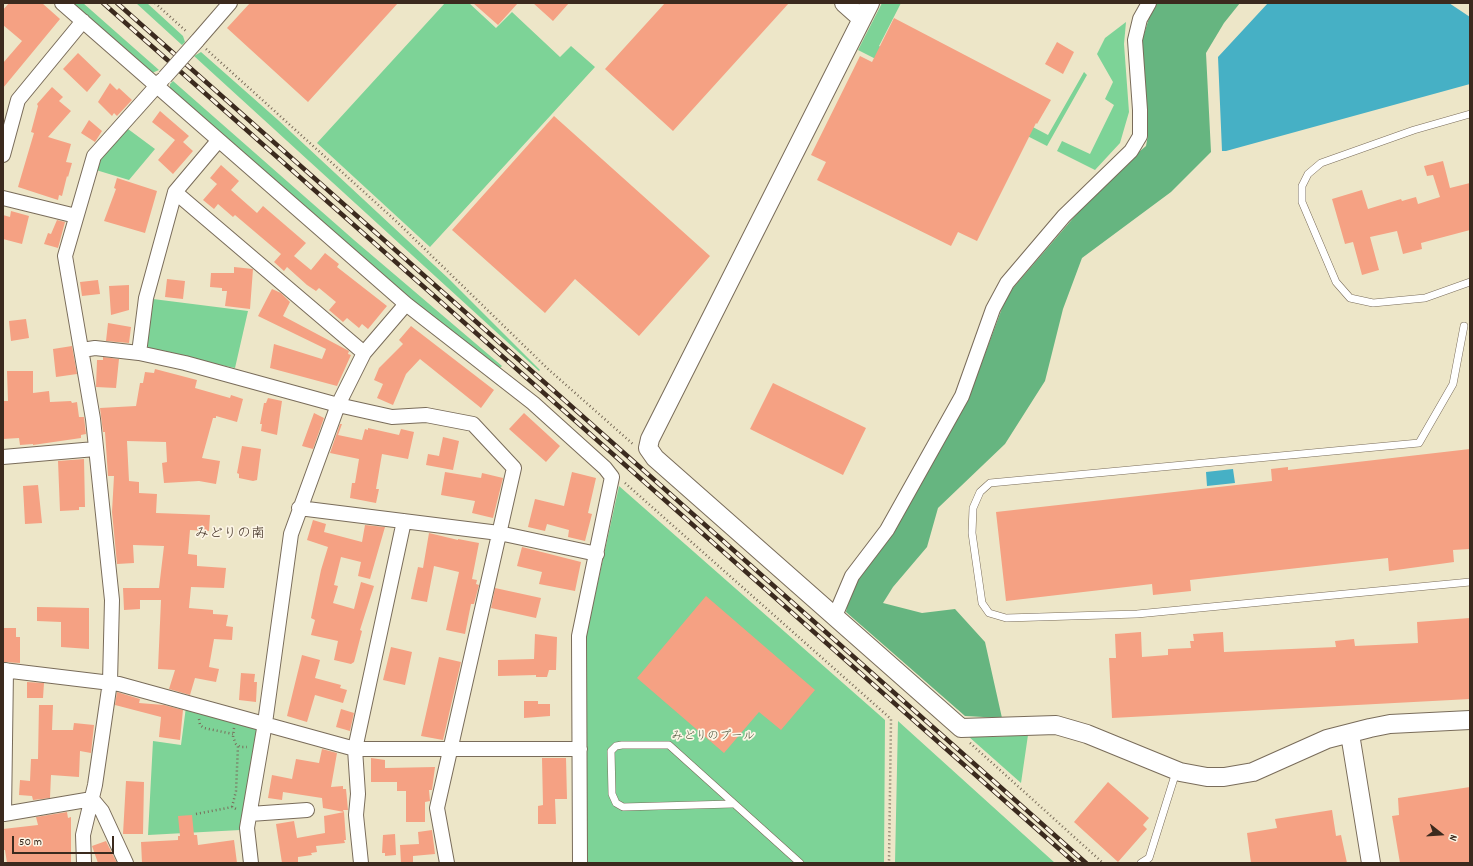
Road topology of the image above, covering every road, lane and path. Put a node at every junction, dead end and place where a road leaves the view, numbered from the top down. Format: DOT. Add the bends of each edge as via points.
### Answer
graph roads {
  1 [pos="62,3"];
  2 [pos="155,3"];
  3 [pos="230,3"];
  4 [pos="844,3"];
  5 [pos="1149,3"];
  6 [pos="866,11"];
  7 [pos="83,22"];
  8 [pos="197,41"];
  9 [pos="160,82"];
  10 [pos="1470,114"];
  11 [pos="218,141"];
  12 [pos="3,155"];
  13 [pos="175,192"];
  14 [pos="3,198"];
  15 [pos="76,216"];
  16 [pos="1470,282"];
  17 [pos="406,304"];
  18 [pos="1464,326"];
  19 [pos="82,350"];
  20 [pos="139,353"];
  21 [pos="364,353"];
  22 [pos="338,404"];
  23 [pos="648,448"];
  24 [pos="96,449"];
  25 [pos="3,458"];
  26 [pos="612,477"];
  27 [pos="300,508"];
  28 [pos="404,521"];
  29 [pos="499,533"];
  30 [pos="597,554"];
  31 [pos="1470,582"];
  32 [pos="835,616"];
  33 [pos="4,670"];
  34 [pos="110,682"];
  35 [pos="240,717"];
  36 [pos="1470,720"];
  37 [pos="265,723"];
  38 [pos="961,728"];
  39 [pos="1350,734"];
  40 [pos="238,746"];
  41 [pos="252,747"];
  42 [pos="354,749"];
  43 [pos="451,749"];
  44 [pos="580,749"];
  45 [pos="1177,771"];
  46 [pos="92,799"];
  47 [pos="732,804"];
  48 [pos="232,807"];
  49 [pos="307,810"];
  50 [pos="4,814"];
  51 [pos="196,814"];
  52 [pos="250,814"];
  53 [pos="84,863"];
  54 [pos="126,863"];
  55 [pos="251,863"];
  56 [pos="361,863"];
  57 [pos="447,863"];
  58 [pos="580,863"];
  59 [pos="800,863"];
  60 [pos="889,863"];
  61 [pos="1103,863"];
  62 [pos="1141,863"];
  63 [pos="1371,863"];
  1 -- 7 [label="street"];
  2 -- 8 [label="path"];
  3 -- 8 [label="street"];
  4 -- 6 [label="street"];
  5 -- 32 [label="street" via="1140,19 1136,40 1140,136 1131,152 1064,216 1007,283 992,308 962,396 887,530 852,576"];
  6 -- 23 [label="street"];
  7 -- 9 [label="street"];
  7 -- 12 [label="street" via="18,100"];
  8 -- 9 [label="street, bridge"];
  8 -- 23 [label="path" via="396,221 548,369 636,447"];
  9 -- 11 [label="street"];
  9 -- 15 [label="street" via="94,156"];
  10 -- 16 [label="lane" via="1414,130 1321,164 1308,174 1302,186 1302,202 1336,282 1350,298 1373,303 1425,298"];
  11 -- 13 [label="street"];
  11 -- 17 [label="street"];
  13 -- 20 [label="street" via="146,298"];
  13 -- 21 [label="street"];
  14 -- 15 [label="street"];
  15 -- 19 [label="street" via="65,256"];
  17 -- 21 [label="street"];
  17 -- 26 [label="street" via="533,403"];
  18 -- 31 [label="lane" via="1453,384 1419,443 990,483 980,492 973,508 972,533 982,603 989,613 1006,618 1137,614"];
  19 -- 20 [label="street" via="95,348"];
  19 -- 24 [label="street"];
  20 -- 22 [label="street"];
  21 -- 22 [label="street"];
  22 -- 27 [label="street"];
  22 -- 29 [label="street" via="392,417 426,415 473,424 514,468"];
  23 -- 32 [label="street" via="655,458"];
  24 -- 25 [label="street"];
  24 -- 34 [label="street" via="112,600"];
  26 -- 30 [label="street"];
  26 -- 60 [label="path" via="620,480 891,719"];
  27 -- 28 [label="street"];
  27 -- 37 [label="street" via="291,534"];
  28 -- 29 [label="street"];
  28 -- 42 [label="street"];
  29 -- 30 [label="street"];
  29 -- 43 [label="street"];
  30 -- 44 [label="street" via="579,636"];
  32 -- 38 [label="street"];
  33 -- 34 [label="street"];
  33 -- 50 [label="street"];
  34 -- 35 [label="street"];
  34 -- 46 [label="street"];
  35 -- 37 [label="street"];
  35 -- 40 [label="path" via="233,737"];
  36 -- 39 [label="street" via="1390,724"];
  37 -- 42 [label="street"];
  37 -- 52 [label="street"];
  38 -- 45 [label="street" via="1056,725 1088,734"];
  38 -- 61 [label="path" via="963,736"];
  39 -- 45 [label="street" via="1328,739 1241,775 1207,777"];
  39 -- 63 [label="street"];
  40 -- 41 [label="path"];
  40 -- 48 [label="path" via="236,791"];
  42 -- 43 [label="street"];
  42 -- 56 [label="street" via="358,794 356,815"];
  43 -- 44 [label="street"];
  43 -- 57 [label="street" via="437,808"];
  44 -- 58 [label="street"];
  45 -- 62 [label="lane" via="1149,858"];
  46 -- 50 [label="street"];
  46 -- 53 [label="street" via="83,835"];
  46 -- 54 [label="street" via="102,811"];
  47 -- 47 [label="lane" via="623,807 616,802 612,794 611,751 622,745 669,745"];
  47 -- 59 [label="lane"];
  48 -- 51 [label="path"];
  48 -- 52 [label="path"];
  49 -- 52 [label="street"];
  52 -- 55 [label="street" via="247,828"];
}
